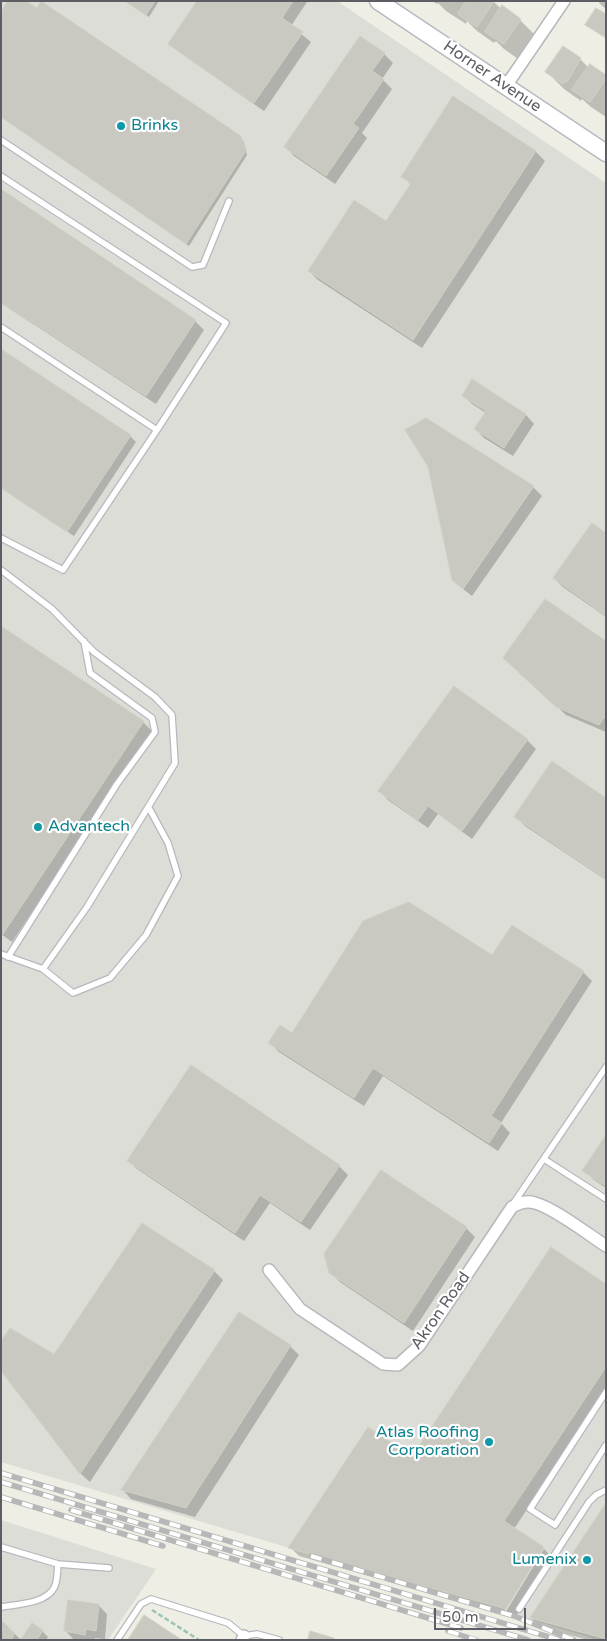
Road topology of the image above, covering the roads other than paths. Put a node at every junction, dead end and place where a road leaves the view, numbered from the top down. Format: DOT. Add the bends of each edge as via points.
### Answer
graph roads {
  1 [pos="378,1"];
  2 [pos="564,1"];
  3 [pos="506,86"];
  4 [pos="1,140"];
  5 [pos="606,153"];
  6 [pos="1,176"];
  7 [pos="229,201"];
  8 [pos="1,327"];
  9 [pos="157,430"];
  10 [pos="1,538"];
  11 [pos="1,570"];
  12 [pos="84,641"];
  13 [pos="148,808"];
  14 [pos="1,954"];
  15 [pos="8,957"];
  16 [pos="43,970"];
  17 [pos="606,1067"];
  18 [pos="544,1159"];
  19 [pos="606,1199"];
  20 [pos="512,1206"];
  21 [pos="606,1246"];
  22 [pos="269,1270"];
  23 [pos="606,1392"];
  24 [pos="606,1445"];
  25 [pos="606,1490"];
  26 [pos="1,1547"];
  27 [pos="58,1564"];
  28 [pos="108,1568"];
  29 [pos="1,1607"];
  30 [pos="519,1609"];
  31 [pos="243,1638"];
  32 [pos="117,1640"];
  33 [pos="279,1640"];
  1 -- 3 [label="main road, Horner Avenue"];
  2 -- 3 [label="street"];
  3 -- 5 [label="main road, Horner Avenue"];
  4 -- 7 [label="lane" via="192,267 203,265"];
  6 -- 9 [label="lane" via="226,323"];
  8 -- 9 [label="lane"];
  9 -- 10 [label="lane" via="63,570"];
  11 -- 12 [label="lane" via="52,608"];
  12 -- 13 [label="lane" via="155,697 172,715 175,764"];
  12 -- 15 [label="lane" via="90,673 152,718 155,732 117,784"];
  13 -- 16 [label="lane" via="87,908"];
  13 -- 16 [label="lane" via="168,843 178,876 146,935 110,978 73,993"];
  14 -- 15 [label="lane"];
  15 -- 16 [label="lane"];
  17 -- 18 [label="lane"];
  18 -- 19 [label="lane"];
  18 -- 20 [label="lane"];
  20 -- 21 [label="street" via="535,1202"];
  20 -- 22 [label="street, Akron Road" via="419,1346 398,1364 383,1364 300,1309"];
  23 -- 24 [label="lane" via="530,1509 554,1525"];
  25 -- 30 [label="lane" via="589,1502"];
  26 -- 27 [label="lane"];
  27 -- 28 [label="lane"];
  27 -- 29 [label="lane" via="57,1580 48,1595"];
  31 -- 32 [label="lane" via="228,1623 148,1600 142,1603"];
  31 -- 33 [label="lane" via="257,1634"];
}
